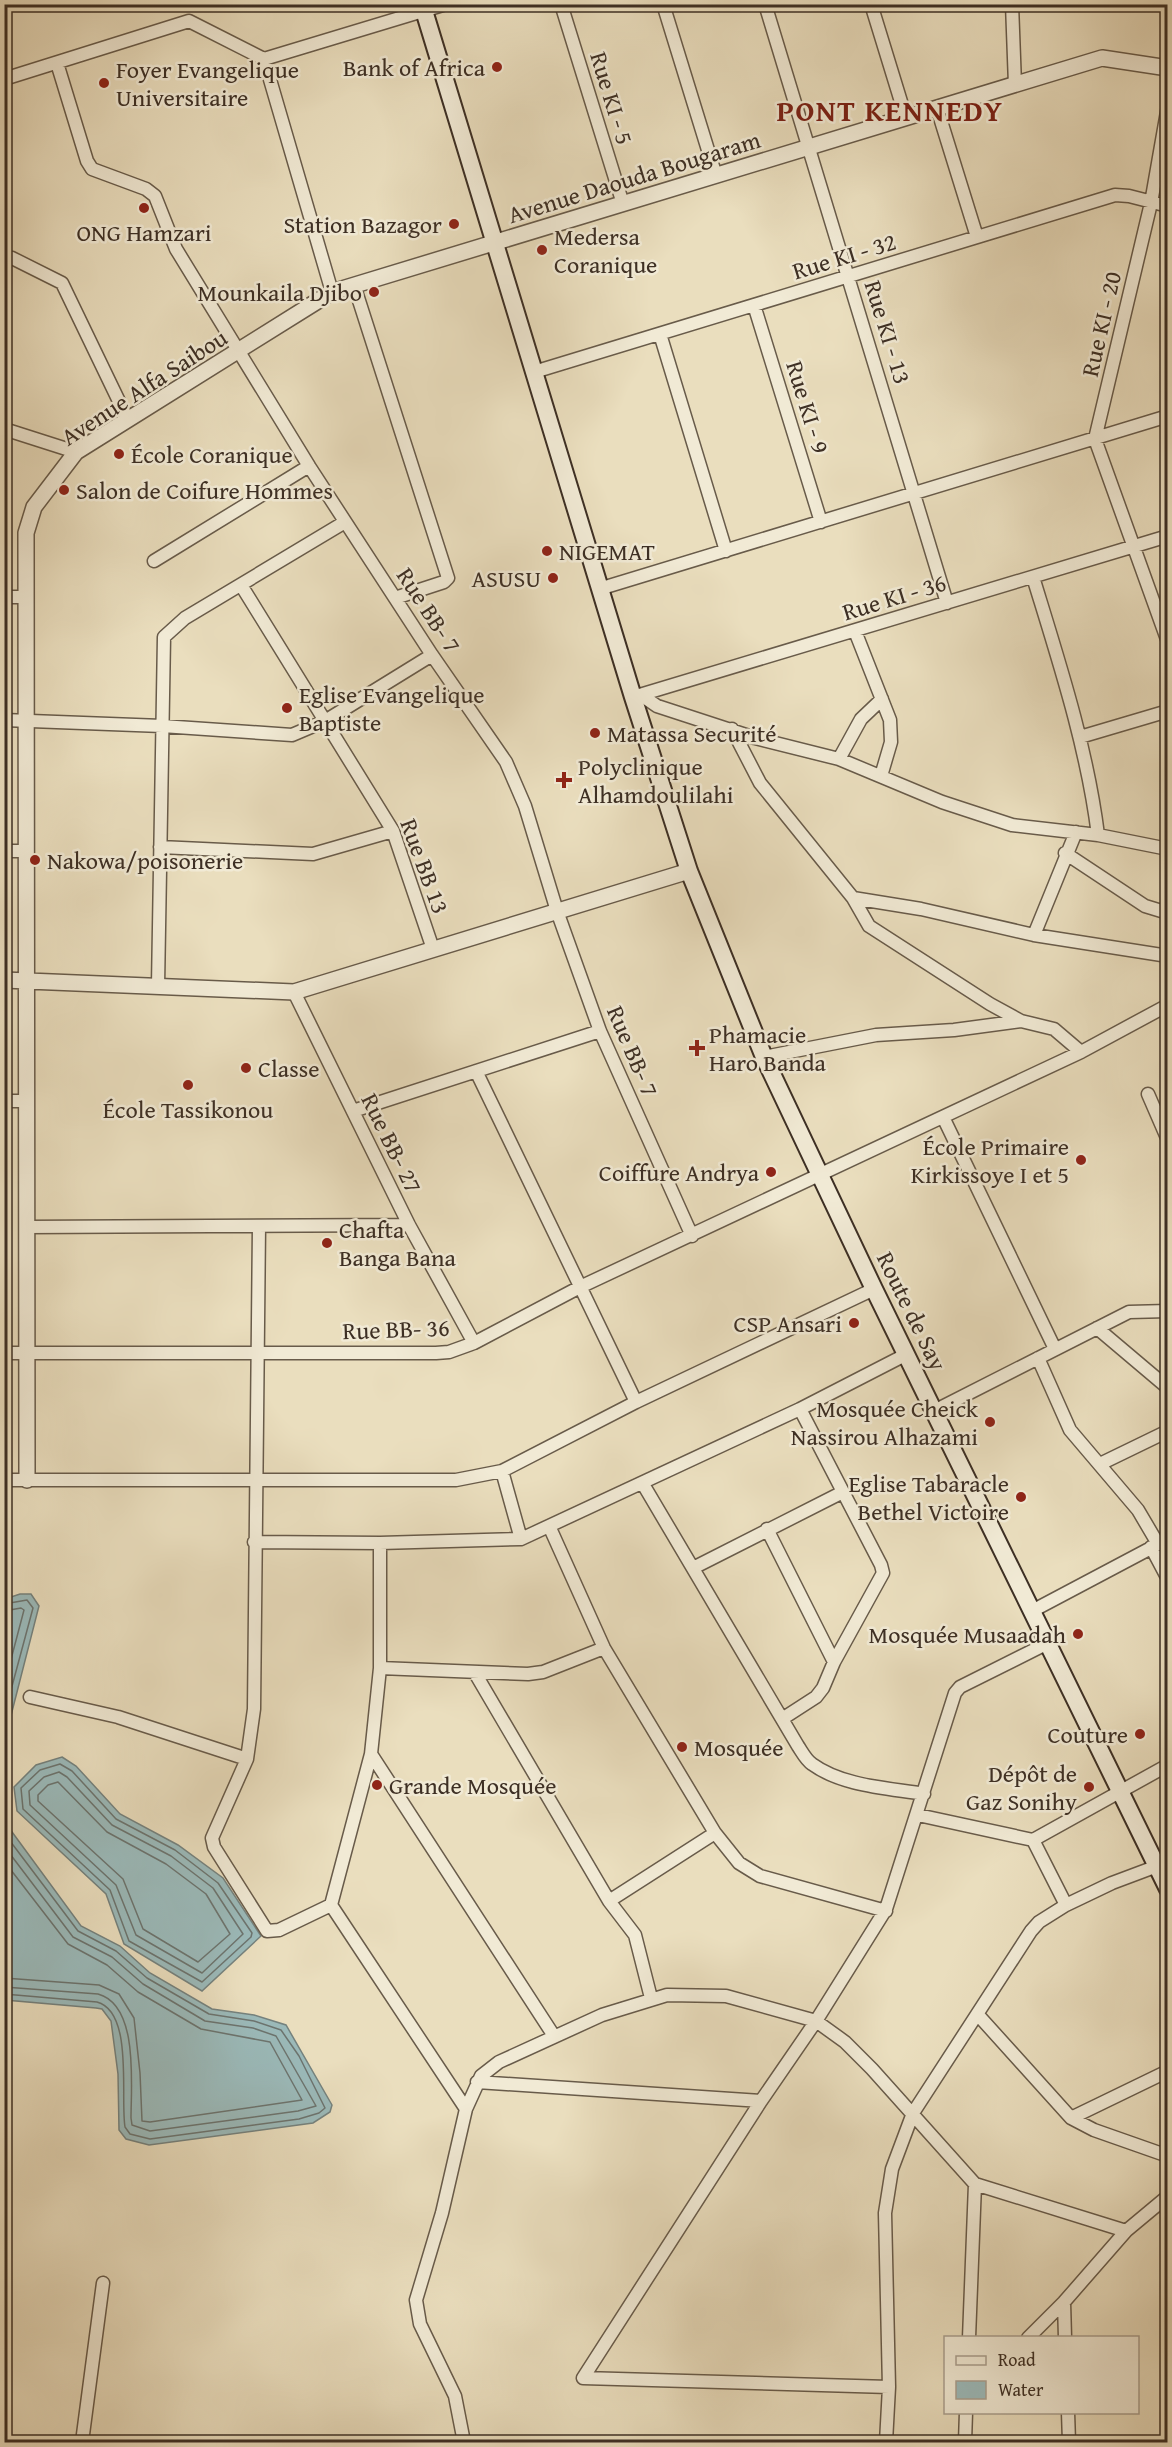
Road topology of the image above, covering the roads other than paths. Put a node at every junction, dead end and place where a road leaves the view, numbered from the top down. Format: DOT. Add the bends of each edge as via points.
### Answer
graph roads {
  1 [pos="446,4"];
  2 [pos="561,4"];
  3 [pos="663,4"];
  4 [pos="765,4"];
  5 [pos="871,4"];
  6 [pos="1012,4"];
  7 [pos="423,8"];
  8 [pos="264,59"];
  9 [pos="57,63"];
  10 [pos="1167,68"];
  11 [pos="4,79"];
  12 [pos="1015,85"];
  13 [pos="1167,106"];
  14 [pos="937,108"];
  15 [pos="906,118"];
  16 [pos="809,147"];
  17 [pos="716,176"];
  18 [pos="1151,203"];
  19 [pos="623,204"];
  20 [pos="1167,206"];
  21 [pos="977,237"];
  22 [pos="494,243"];
  23 [pos="4,257"];
  24 [pos="849,276"];
  25 [pos="354,285"];
  26 [pos="332,292"];
  27 [pos="754,305"];
  28 [pos="660,334"];
  29 [pos="239,350"];
  30 [pos="534,372"];
  31 [pos="1167,416"];
  32 [pos="128,420"];
  33 [pos="4,429"];
  34 [pos="1095,439"];
  35 [pos="76,452"];
  36 [pos="309,466"];
  37 [pos="914,494"];
  38 [pos="345,522"];
  39 [pos="821,522"];
  40 [pos="1167,536"];
  41 [pos="1135,546"];
  42 [pos="726,551"];
  43 [pos="154,561"];
  44 [pos="1033,577"];
  45 [pos="241,585"];
  46 [pos="599,589"];
  47 [pos="4,597"];
  48 [pos="26,597"];
  49 [pos="395,597"];
  50 [pos="947,603"];
  51 [pos="855,631"];
  52 [pos="1167,642"];
  53 [pos="432,655"];
  54 [pos="637,696"];
  55 [pos="882,699"];
  56 [pos="1167,711"];
  57 [pos="4,720"];
  58 [pos="25,720"];
  59 [pos="325,722"];
  60 [pos="162,726"];
  61 [pos="732,729"];
  62 [pos="1080,737"];
  63 [pos="839,759"];
  64 [pos="881,776"];
  65 [pos="393,831"];
  66 [pos="1076,832"];
  67 [pos="1098,835"];
  68 [pos="159,847"];
  69 [pos="1167,849"];
  70 [pos="4,851"];
  71 [pos="26,851"];
  72 [pos="1065,853"];
  73 [pos="690,871"];
  74 [pos="853,898"];
  75 [pos="557,911"];
  76 [pos="1166,916"];
  77 [pos="1034,935"];
  78 [pos="433,949"];
  79 [pos="1167,956"];
  80 [pos="4,980"];
  81 [pos="27,980"];
  82 [pos="158,986"];
  83 [pos="294,992"];
  84 [pos="1167,1005"];
  85 [pos="1021,1021"];
  86 [pos="600,1031"];
  87 [pos="1081,1052"];
  88 [pos="764,1057"];
  89 [pos="476,1071"];
  90 [pos="1148,1094"];
  91 [pos="4,1101"];
  92 [pos="27,1101"];
  93 [pos="353,1111"];
  94 [pos="943,1117"];
  95 [pos="1167,1140"];
  96 [pos="820,1174"];
  97 [pos="409,1225"];
  98 [pos="259,1226"];
  99 [pos="27,1227"];
  100 [pos="692,1236"];
  101 [pos="580,1287"];
  102 [pos="874,1289"];
  103 [pos="1167,1311"];
  104 [pos="1097,1328"];
  105 [pos="474,1343"];
  106 [pos="1055,1349"];
  107 [pos="27,1352"];
  108 [pos="258,1352"];
  109 [pos="4,1353"];
  110 [pos="908,1354"];
  111 [pos="1038,1358"];
  112 [pos="1167,1388"];
  113 [pos="636,1402"];
  114 [pos="800,1409"];
  115 [pos="934,1411"];
  116 [pos="1167,1431"];
  117 [pos="1100,1464"];
  118 [pos="502,1471"];
  119 [pos="4,1480"];
  120 [pos="27,1480"];
  121 [pos="255,1480"];
  122 [pos="643,1484"];
  123 [pos="843,1492"];
  124 [pos="550,1528"];
  125 [pos="767,1530"];
  126 [pos="521,1539"];
  127 [pos="254,1542"];
  128 [pos="380,1543"];
  129 [pos="1159,1543"];
  130 [pos="693,1568"];
  131 [pos="1167,1579"];
  132 [pos="1032,1611"];
  133 [pos="1048,1643"];
  134 [pos="604,1648"];
  135 [pos="834,1662"];
  136 [pos="381,1668"];
  137 [pos="475,1672"];
  138 [pos="30,1697"];
  139 [pos="782,1719"];
  140 [pos="371,1754"];
  141 [pos="248,1759"];
  142 [pos="1167,1765"];
  143 [pos="1119,1790"];
  144 [pos="924,1794"];
  145 [pos="918,1815"];
  146 [pos="715,1833"];
  147 [pos="1033,1840"];
  148 [pos="1162,1865"];
  149 [pos="1167,1889"];
  150 [pos="609,1900"];
  151 [pos="331,1905"];
  152 [pos="1066,1905"];
  153 [pos="886,1911"];
  154 [pos="651,1998"];
  155 [pos="978,2016"];
  156 [pos="816,2020"];
  157 [pos="554,2036"];
  158 [pos="1167,2071"];
  159 [pos="477,2082"];
  160 [pos="761,2101"];
  161 [pos="466,2109"];
  162 [pos="913,2113"];
  163 [pos="1071,2118"];
  164 [pos="1167,2156"];
  165 [pos="975,2184"];
  166 [pos="1167,2196"];
  167 [pos="1126,2231"];
  168 [pos="103,2283"];
  169 [pos="1064,2302"];
  170 [pos="969,2336"];
  171 [pos="1029,2336"];
  172 [pos="1065,2336"];
  173 [pos="889,2386"];
  174 [pos="966,2414"];
  175 [pos="1068,2414"];
  176 [pos="82,2442"];
  177 [pos="464,2442"];
  178 [pos="886,2442"];
  179 [pos="965,2442"];
  180 [pos="1069,2442"];
  1 -- 7 [label="street"];
  2 -- 19 [label="street, Rue KI - 5"];
  3 -- 17 [label="street"];
  4 -- 16 [label="street, Rue KI - 13"];
  5 -- 15 [label="street"];
  6 -- 12 [label="street"];
  7 -- 8 [label="street"];
  7 -- 22 [label="main road, Route de Say"];
  8 -- 9 [label="street" via="189,21"];
  8 -- 26 [label="street"];
  9 -- 11 [label="street"];
  9 -- 29 [label="street, Rue BB- 7" via="92,169 155,196 176,249"];
  10 -- 12 [label="street, Avenue Daouda Bougaram" via="1102,58"];
  12 -- 14 [label="street, Avenue Daouda Bougaram"];
  13 -- 18 [label="street, Rue KI - 20"];
  14 -- 15 [label="street, Avenue Daouda Bougaram"];
  14 -- 21 [label="street"];
  15 -- 16 [label="street, Avenue Daouda Bougaram"];
  16 -- 17 [label="street, Avenue Daouda Bougaram"];
  16 -- 24 [label="street, Rue KI - 13"];
  17 -- 19 [label="street, Avenue Daouda Bougaram"];
  18 -- 20 [label="street, Rue KI - 32"];
  18 -- 21 [label="street, Rue KI - 32" via="1115,195"];
  18 -- 34 [label="street, Rue KI - 20"];
  19 -- 22 [label="street, Avenue Daouda Bougaram"];
  21 -- 24 [label="street, Rue KI - 32"];
  22 -- 25 [label="street, Avenue Alfa Saibou"];
  22 -- 30 [label="main road, Route de Say"];
  23 -- 32 [label="street" via="62,284"];
  24 -- 27 [label="street, Rue KI - 32"];
  24 -- 37 [label="street, Rue KI - 13"];
  25 -- 26 [label="street, Avenue Alfa Saibou"];
  25 -- 49 [label="street" via="448,578"];
  26 -- 29 [label="street, Avenue Alfa Saibou"];
  27 -- 28 [label="street, Rue KI - 32"];
  27 -- 39 [label="street, Rue KI - 9"];
  28 -- 30 [label="street, Rue KI - 32"];
  28 -- 42 [label="street"];
  29 -- 32 [label="street, Avenue Alfa Saibou"];
  29 -- 36 [label="street, Rue BB- 7"];
  30 -- 46 [label="main road, Route de Say"];
  31 -- 34 [label="street"];
  32 -- 35 [label="street, Avenue Alfa Saibou"];
  33 -- 35 [label="street"];
  34 -- 37 [label="street"];
  34 -- 41 [label="street"];
  35 -- 48 [label="street, Avenue Alfa Saibou" via="28,520"];
  36 -- 38 [label="street, Rue BB- 7"];
  36 -- 43 [label="street"];
  37 -- 39 [label="street"];
  37 -- 50 [label="street, Rue KI - 13"];
  38 -- 45 [label="street"];
  38 -- 49 [label="street, Rue BB- 7"];
  39 -- 42 [label="street"];
  40 -- 41 [label="street, Rue KI - 36"];
  41 -- 44 [label="street, Rue KI - 36"];
  41 -- 52 [label="street"];
  42 -- 46 [label="street"];
  44 -- 50 [label="street, Rue KI - 36"];
  44 -- 62 [label="street"];
  45 -- 59 [label="street, Rue BB 13"];
  45 -- 60 [label="street" via="185,618 164,638"];
  46 -- 54 [label="main road, Route de Say"];
  47 -- 48 [label="street"];
  48 -- 58 [label="street, Avenue Alfa Saibou"];
  49 -- 53 [label="street, Rue BB- 7"];
  50 -- 51 [label="street, Rue KI - 36"];
  51 -- 54 [label="street, Rue KI - 36"];
  51 -- 55 [label="street"];
  53 -- 59 [label="street"];
  53 -- 75 [label="street, Rue BB- 7" via="506,762 525,806"];
  54 -- 61 [label="street"];
  54 -- 73 [label="main road, Route de Say"];
  55 -- 63 [label="street" via="861,718"];
  55 -- 64 [label="street" via="890,720 891,742"];
  56 -- 62 [label="street"];
  57 -- 58 [label="street"];
  58 -- 60 [label="street"];
  58 -- 71 [label="street, Avenue Alfa Saibou"];
  59 -- 60 [label="street" via="282,736"];
  59 -- 65 [label="street, Rue BB 13"];
  60 -- 68 [label="street"];
  61 -- 63 [label="street" via="773,744"];
  61 -- 74 [label="street" via="760,783"];
  62 -- 67 [label="street"];
  63 -- 64 [label="street"];
  64 -- 66 [label="street" via="1012,825"];
  65 -- 68 [label="street" via="312,854"];
  65 -- 78 [label="street, Rue BB 13"];
  66 -- 67 [label="street"];
  66 -- 72 [label="street"];
  67 -- 69 [label="street"];
  68 -- 82 [label="street"];
  70 -- 71 [label="street"];
  71 -- 81 [label="street, Avenue Alfa Saibou"];
  72 -- 76 [label="street"];
  72 -- 77 [label="street"];
  73 -- 75 [label="street"];
  73 -- 88 [label="main road, Route de Say"];
  74 -- 77 [label="street"];
  74 -- 85 [label="street" via="869,926"];
  75 -- 78 [label="street"];
  75 -- 86 [label="street, Rue BB- 7"];
  77 -- 79 [label="street"];
  78 -- 83 [label="street"];
  80 -- 81 [label="street"];
  81 -- 82 [label="street"];
  81 -- 92 [label="street, Avenue Alfa Saibou"];
  82 -- 83 [label="street"];
  83 -- 93 [label="street, Rue BB- 27"];
  84 -- 87 [label="street, Rue BB- 36"];
  85 -- 87 [label="street" via="1054,1029"];
  85 -- 88 [label="street" via="876,1035"];
  86 -- 89 [label="street"];
  86 -- 100 [label="street, Rue BB- 7"];
  87 -- 94 [label="street, Rue BB- 36"];
  88 -- 96 [label="main road, Route de Say"];
  89 -- 93 [label="street"];
  89 -- 101 [label="street"];
  90 -- 95 [label="street"];
  91 -- 92 [label="street"];
  92 -- 99 [label="street, Avenue Alfa Saibou"];
  93 -- 97 [label="street, Rue BB- 27"];
  94 -- 96 [label="street, Rue BB- 36"];
  94 -- 106 [label="street"];
  96 -- 100 [label="street, Rue BB- 36"];
  96 -- 102 [label="main road, Route de Say"];
  97 -- 98 [label="street"];
  97 -- 105 [label="street, Rue BB- 27"];
  98 -- 99 [label="street"];
  98 -- 108 [label="street"];
  99 -- 107 [label="street, Avenue Alfa Saibou"];
  100 -- 101 [label="street, Rue BB- 36"];
  101 -- 105 [label="street, Rue BB- 36"];
  101 -- 113 [label="street"];
  102 -- 110 [label="main road, Route de Say"];
  102 -- 113 [label="street"];
  103 -- 104 [label="street" via="1129,1312"];
  104 -- 106 [label="street"];
  104 -- 112 [label="street"];
  105 -- 108 [label="street, Rue BB- 36" via="436,1353"];
  106 -- 111 [label="street"];
  107 -- 108 [label="street, Rue BB- 36"];
  107 -- 109 [label="street, Rue BB- 36"];
  107 -- 120 [label="street, Avenue Alfa Saibou"];
  108 -- 121 [label="street"];
  110 -- 114 [label="street"];
  110 -- 115 [label="main road, Route de Say"];
  111 -- 115 [label="street"];
  111 -- 117 [label="street" via="1070,1430"];
  113 -- 118 [label="street"];
  114 -- 122 [label="street"];
  114 -- 123 [label="street"];
  115 -- 132 [label="main road, Route de Say"];
  116 -- 117 [label="street"];
  117 -- 129 [label="street"];
  118 -- 121 [label="street" via="456,1480"];
  118 -- 126 [label="street"];
  119 -- 120 [label="street"];
  120 -- 121 [label="street"];
  121 -- 127 [label="street"];
  122 -- 124 [label="street"];
  122 -- 130 [label="street"];
  123 -- 125 [label="street"];
  123 -- 135 [label="street" via="882,1573"];
  124 -- 126 [label="street"];
  124 -- 134 [label="street"];
  125 -- 130 [label="street"];
  125 -- 135 [label="street"];
  126 -- 128 [label="street"];
  127 -- 128 [label="street"];
  127 -- 141 [label="street" via="254,1709"];
  128 -- 136 [label="street"];
  129 -- 131 [label="street"];
  129 -- 132 [label="street"];
  130 -- 139 [label="street"];
  132 -- 133 [label="main road, Route de Say"];
  133 -- 143 [label="main road, Route de Say"];
  133 -- 144 [label="street" via="955,1693"];
  134 -- 137 [label="street" via="543,1672"];
  134 -- 146 [label="street"];
  135 -- 139 [label="street" via="816,1698"];
  136 -- 137 [label="street"];
  136 -- 140 [label="street"];
  137 -- 150 [label="street"];
  138 -- 141 [label="street" via="118,1717"];
  139 -- 144 [label="street" via="810,1763 828,1773 862,1784"];
  140 -- 151 [label="street"];
  140 -- 157 [label="street"];
  141 -- 151 [label="street" via="214,1829 214,1847 267,1931 279,1930"];
  142 -- 143 [label="street"];
  143 -- 147 [label="street"];
  143 -- 148 [label="main road, Route de Say"];
  144 -- 145 [label="street"];
  145 -- 147 [label="street"];
  145 -- 153 [label="street"];
  146 -- 150 [label="street"];
  146 -- 153 [label="street" via="739,1863 760,1876"];
  147 -- 152 [label="street"];
  148 -- 149 [label="main road, Route de Say"];
  148 -- 152 [label="street"];
  150 -- 154 [label="street" via="635,1935"];
  151 -- 161 [label="street"];
  152 -- 155 [label="street" via="1035,1926"];
  153 -- 156 [label="street"];
  154 -- 156 [label="street" via="718,1995"];
  154 -- 157 [label="street"];
  155 -- 162 [label="street"];
  155 -- 163 [label="street"];
  156 -- 160 [label="street"];
  156 -- 162 [label="street" via="850,2047"];
  157 -- 159 [label="street" via="499,2062"];
  158 -- 163 [label="street"];
  159 -- 160 [label="street"];
  159 -- 161 [label="street"];
  160 -- 173 [label="street" via="583,2378"];
  161 -- 177 [label="street" via="442,2213 416,2300 420,2324 455,2396"];
  162 -- 165 [label="street"];
  162 -- 173 [label="street" via="892,2169 885,2206"];
  163 -- 164 [label="street"];
  165 -- 167 [label="street"];
  165 -- 170 [label="street"];
  166 -- 167 [label="street"];
  167 -- 169 [label="street"];
  168 -- 176 [label="street"];
  169 -- 171 [label="street"];
  169 -- 172 [label="street"];
  173 -- 178 [label="street"];
  174 -- 179 [label="street"];
  175 -- 180 [label="street"];
}
